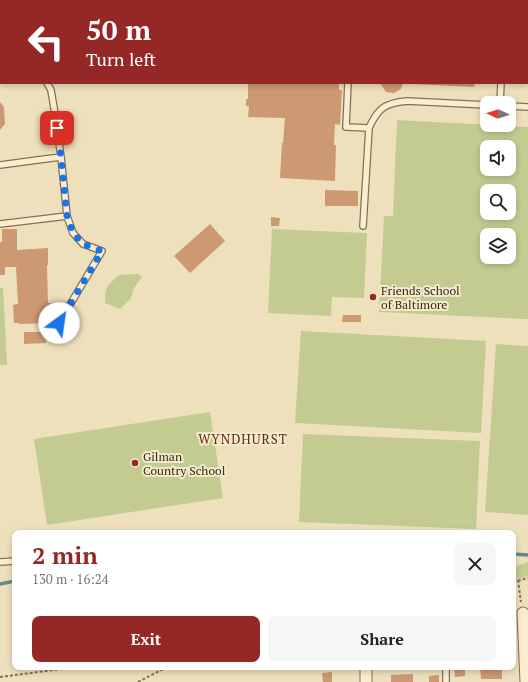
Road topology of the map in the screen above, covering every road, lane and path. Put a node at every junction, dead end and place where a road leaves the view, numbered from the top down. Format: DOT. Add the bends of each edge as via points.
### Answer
graph roads {
  1 [pos="48,84"];
  2 [pos="348,84"];
  3 [pos="501,84"];
  4 [pos="500,96"];
  5 [pos="480,105"];
  6 [pos="516,106"];
  7 [pos="528,107"];
  8 [pos="369,128"];
  9 [pos="61,157"];
  10 [pos="0,164"];
  11 [pos="67,216"];
  12 [pos="0,224"];
  13 [pos="363,226"];
  14 [pos="59,323"];
  15 [pos="12,561"];
  16 [pos="0,562"];
  17 [pos="528,578"];
  18 [pos="518,580"];
  19 [pos="523,613"];
  20 [pos="54,670"];
  21 [pos="160,670"];
  22 [pos="366,670"];
  23 [pos="446,670"];
  24 [pos="0,677"];
  25 [pos="138,682"];
  26 [pos="366,682"];
  27 [pos="446,682"];
  28 [pos="526,682"];
  1 -- 9 [label="lane" via="51,90"];
  2 -- 8 [label="lane" via="346,128"];
  3 -- 4 [label="lane"];
  5 -- 8 [label="lane" via="397,102 381,109"];
  6 -- 7 [label="lane"];
  8 -- 13 [label="lane"];
  9 -- 10 [label="lane"];
  9 -- 11 [label="lane"];
  11 -- 12 [label="lane"];
  11 -- 14 [label="lane" via="73,233 83,244 102,251"];
  15 -- 16 [label="lane"];
  17 -- 18 [label="path"];
  18 -- 19 [label="path"];
  19 -- 28 [label="street"];
  20 -- 24 [label="path"];
  21 -- 25 [label="path"];
  22 -- 26 [label="street"];
  23 -- 27 [label="lane"];
}
